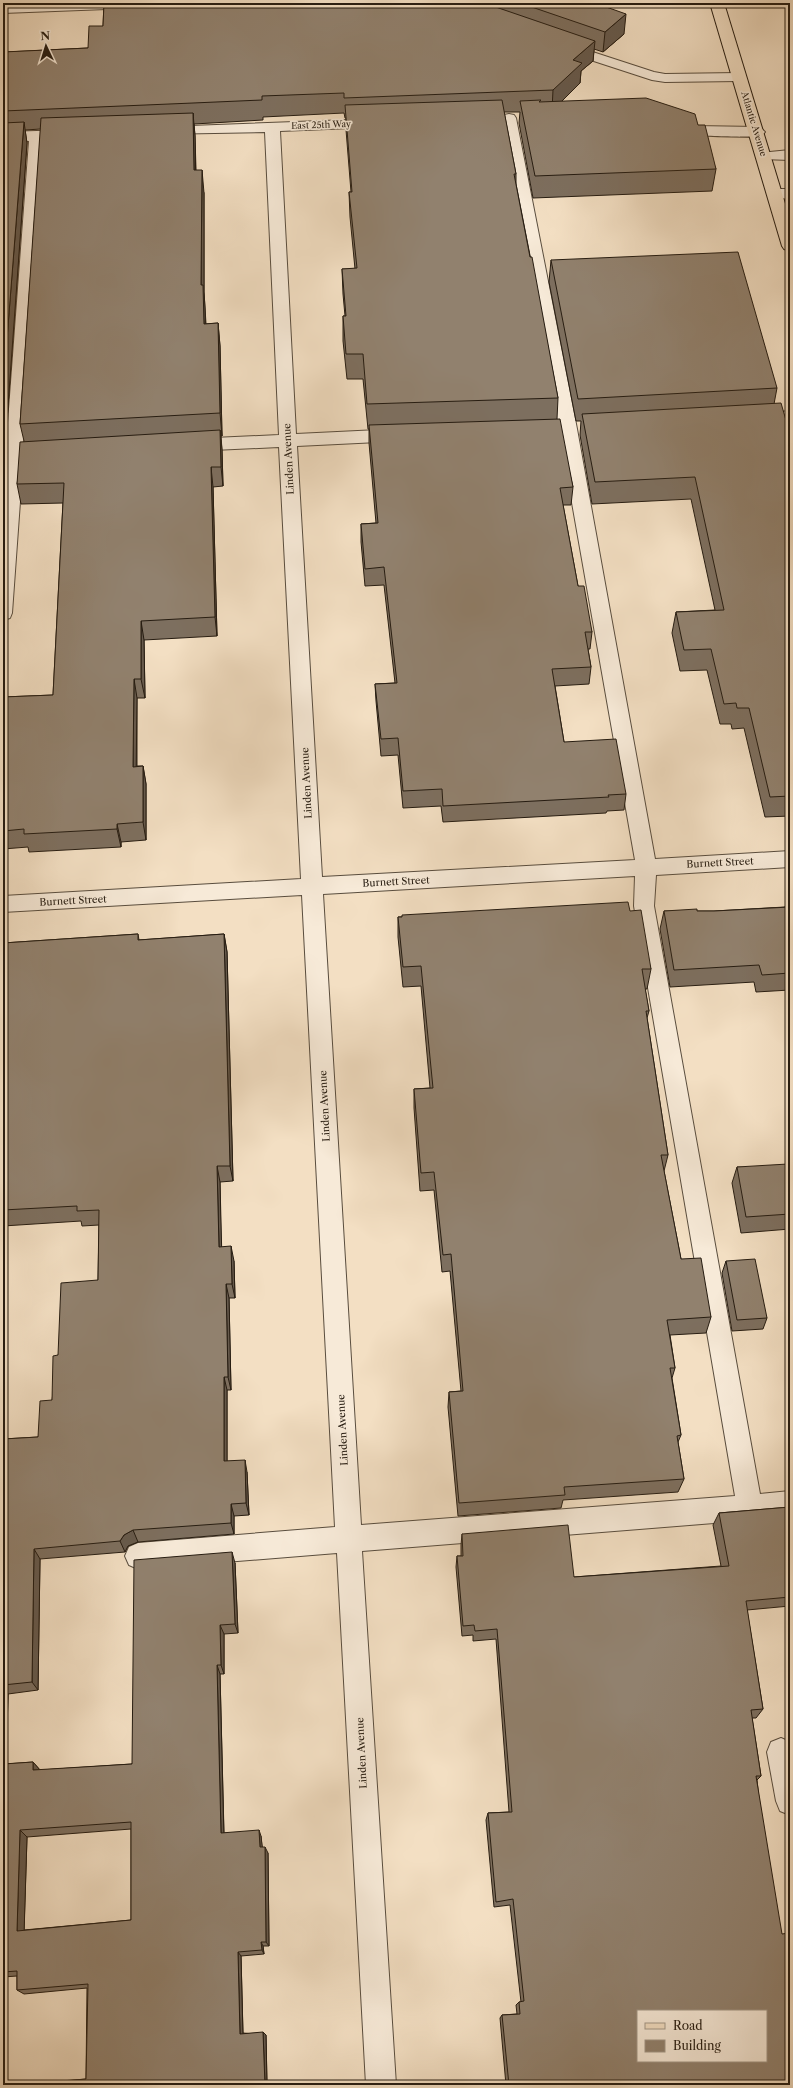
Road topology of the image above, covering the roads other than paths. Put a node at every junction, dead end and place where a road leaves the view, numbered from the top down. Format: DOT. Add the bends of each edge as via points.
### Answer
graph roads {
  1 [pos="159,3"];
  2 [pos="717,3"];
  3 [pos="3,9"];
  4 [pos="552,42"];
  5 [pos="739,77"];
  6 [pos="509,118"];
  7 [pos="666,122"];
  8 [pos="390,123"];
  9 [pos="272,127"];
  10 [pos="146,132"];
  11 [pos="757,132"];
  12 [pos="84,134"];
  13 [pos="37,136"];
  14 [pos="3,137"];
  15 [pos="764,156"];
  16 [pos="790,156"];
  17 [pos="782,194"];
  18 [pos="790,246"];
  19 [pos="790,417"];
  20 [pos="742,419"];
  21 [pos="412,435"];
  22 [pos="287,439"];
  23 [pos="178,445"];
  24 [pos="69,451"];
  25 [pos="8,454"];
  26 [pos="3,613"];
  27 [pos="790,859"];
  28 [pos="646,866"];
  29 [pos="312,886"];
  30 [pos="3,904"];
  31 [pos="790,1504"];
  32 [pos="750,1507"];
  33 [pos="348,1538"];
  34 [pos="138,1556"];
  35 [pos="781,1752"];
  36 [pos="790,1801"];
  37 [pos="381,2085"];
  1 -- 3 [label="street"];
  2 -- 5 [label="main road, Atlantic Avenue"];
  4 -- 5 [label="street" via="652,76"];
  5 -- 11 [label="main road, Atlantic Avenue"];
  6 -- 28 [label="street" via="568,429"];
  7 -- 11 [label="street" via="694,130"];
  8 -- 9 [label="street, East 25th Way"];
  9 -- 10 [label="street, East 25th Way"];
  9 -- 22 [label="street, Linden Avenue"];
  11 -- 15 [label="main road, Atlantic Avenue"];
  12 -- 13 [label="street"];
  13 -- 14 [label="street"];
  13 -- 25 [label="street"];
  15 -- 16 [label="street"];
  15 -- 17 [label="main road, Atlantic Avenue"];
  17 -- 18 [label="main road, Atlantic Avenue"];
  19 -- 20 [label="street"];
  21 -- 22 [label="street"];
  22 -- 23 [label="street"];
  22 -- 29 [label="street, Linden Avenue"];
  24 -- 25 [label="street"];
  25 -- 26 [label="street"];
  27 -- 28 [label="street, Burnett Street"];
  28 -- 29 [label="street, Burnett Street"];
  28 -- 32 [label="street" via="644,906"];
  29 -- 30 [label="street, Burnett Street"];
  29 -- 33 [label="street, Linden Avenue"];
  31 -- 32 [label="street"];
  32 -- 33 [label="street"];
  33 -- 34 [label="street"];
  33 -- 37 [label="street, Linden Avenue"];
  35 -- 36 [label="street"];
}
